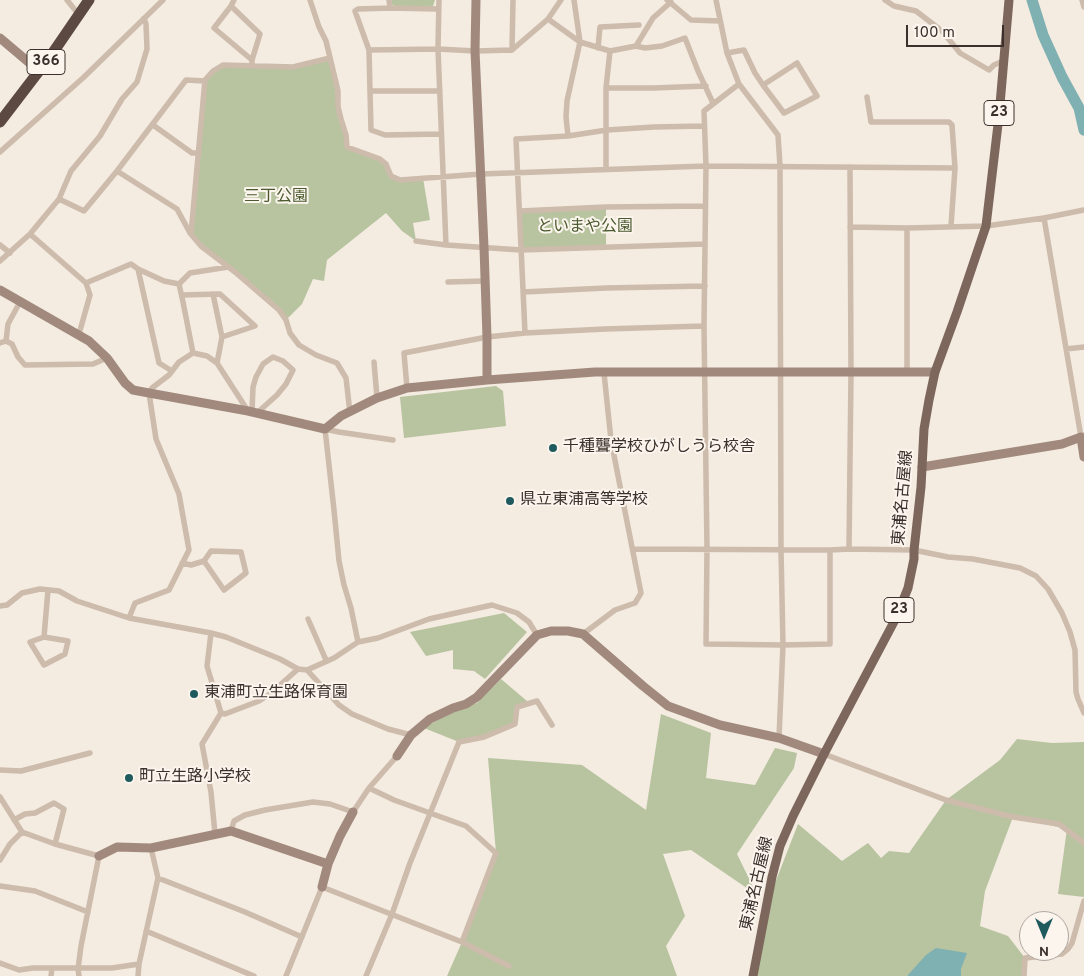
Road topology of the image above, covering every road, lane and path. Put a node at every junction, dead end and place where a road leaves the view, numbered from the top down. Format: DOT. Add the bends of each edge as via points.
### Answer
graph roads {
  1 [pos="67,0"];
  2 [pos="88,0"];
  3 [pos="163,0"];
  4 [pos="234,0"];
  5 [pos="310,0"];
  6 [pos="389,0"];
  7 [pos="439,0"];
  8 [pos="476,0"];
  9 [pos="513,0"];
  10 [pos="561,0"];
  11 [pos="574,0"];
  12 [pos="716,0"];
  13 [pos="885,0"];
  14 [pos="1009,0"];
  15 [pos="1082,0"];
  16 [pos="669,1"];
  17 [pos="231,6"];
  18 [pos="1084,7"];
  19 [pos="390,8"];
  20 [pos="438,9"];
  21 [pos="79,14"];
  22 [pos="144,18"];
  23 [pos="548,19"];
  24 [pos="720,21"];
  25 [pos="639,25"];
  26 [pos="0,38"];
  27 [pos="580,42"];
  28 [pos="636,46"];
  29 [pos="598,48"];
  30 [pos="438,49"];
  31 [pos="369,50"];
  32 [pos="512,50"];
  33 [pos="475,51"];
  34 [pos="610,51"];
  35 [pos="727,53"];
  36 [pos="330,58"];
  37 [pos="1003,62"];
  38 [pos="252,63"];
  39 [pos="39,71"];
  40 [pos="205,81"];
  41 [pos="739,84"];
  42 [pos="763,85"];
  43 [pos="706,86"];
  44 [pos="606,88"];
  45 [pos="370,91"];
  46 [pos="440,91"];
  47 [pos="867,97"];
  48 [pos="713,104"];
  49 [pos="0,122"];
  50 [pos="153,125"];
  51 [pos="704,126"];
  52 [pos="607,130"];
  53 [pos="441,134"];
  54 [pos="568,136"];
  55 [pos="0,152"];
  56 [pos="199,153"];
  57 [pos="706,166"];
  58 [pos="780,166"];
  59 [pos="850,167"];
  60 [pos="955,168"];
  61 [pos="606,169"];
  62 [pos="117,171"];
  63 [pos="518,172"];
  64 [pos="481,174"];
  65 [pos="443,176"];
  66 [pos="58,199"];
  67 [pos="705,206"];
  68 [pos="1084,210"];
  69 [pos="520,212"];
  70 [pos="1044,218"];
  71 [pos="951,226"];
  72 [pos="986,226"];
  73 [pos="850,228"];
  74 [pos="907,228"];
  75 [pos="30,234"];
  76 [pos="191,234"];
  77 [pos="416,241"];
  78 [pos="705,244"];
  79 [pos="0,245"];
  80 [pos="446,245"];
  81 [pos="484,247"];
  82 [pos="521,250"];
  83 [pos="10,253"];
  84 [pos="0,261"];
  85 [pos="228,267"];
  86 [pos="138,269"];
  87 [pos="486,281"];
  88 [pos="448,282"];
  89 [pos="86,283"];
  90 [pos="179,284"];
  91 [pos="705,286"];
  92 [pos="0,290"];
  93 [pos="523,292"];
  94 [pos="212,294"];
  95 [pos="182,295"];
  96 [pos="20,302"];
  97 [pos="704,326"];
  98 [pos="525,333"];
  99 [pos="79,334"];
  100 [pos="487,336"];
  101 [pos="222,337"];
  102 [pos="3,342"];
  103 [pos="1084,346"];
  104 [pos="1066,349"];
  105 [pos="193,353"];
  106 [pos="107,358"];
  107 [pos="374,362"];
  108 [pos="217,363"];
  109 [pos="172,371"];
  110 [pos="907,371"];
  111 [pos="780,372"];
  112 [pos="851,372"];
  113 [pos="935,372"];
  114 [pos="604,373"];
  115 [pos="705,373"];
  116 [pos="487,380"];
  117 [pos="407,388"];
  118 [pos="149,393"];
  119 [pos="378,398"];
  120 [pos="252,412"];
  121 [pos="350,413"];
  122 [pos="325,429"];
  123 [pos="1082,436"];
  124 [pos="393,440"];
  125 [pos="1084,457"];
  126 [pos="922,467"];
  127 [pos="632,549"];
  128 [pos="707,549"];
  129 [pos="849,549"];
  130 [pos="781,550"];
  131 [pos="830,550"];
  132 [pos="914,550"];
  133 [pos="204,561"];
  134 [pos="182,564"];
  135 [pos="48,590"];
  136 [pos="0,606"];
  137 [pos="129,618"];
  138 [pos="308,619"];
  139 [pos="211,633"];
  140 [pos="583,634"];
  141 [pos="537,635"];
  142 [pos="44,637"];
  143 [pos="358,642"];
  144 [pos="783,645"];
  145 [pos="326,660"];
  146 [pos="298,669"];
  147 [pos="307,670"];
  148 [pos="221,713"];
  149 [pos="1084,713"];
  150 [pos="552,725"];
  151 [pos="411,735"];
  152 [pos="779,738"];
  153 [pos="90,753"];
  154 [pos="824,754"];
  155 [pos="397,756"];
  156 [pos="0,770"];
  157 [pos="369,788"];
  158 [pos="0,797"];
  159 [pos="353,812"];
  160 [pos="430,813"];
  161 [pos="14,820"];
  162 [pos="232,831"];
  163 [pos="22,832"];
  164 [pos="215,834"];
  165 [pos="1084,843"];
  166 [pos="55,844"];
  167 [pos="151,848"];
  168 [pos="99,856"];
  169 [pos="0,860"];
  170 [pos="328,864"];
  171 [pos="158,878"];
  172 [pos="0,886"];
  173 [pos="322,887"];
  174 [pos="1084,901"];
  175 [pos="88,912"];
  176 [pos="392,914"];
  177 [pos="146,931"];
  178 [pos="302,937"];
  179 [pos="462,942"];
  180 [pos="0,963"];
  181 [pos="139,964"];
  182 [pos="509,966"];
  183 [pos="52,968"];
  184 [pos="78,969"];
  185 [pos="51,976"];
  186 [pos="79,976"];
  187 [pos="138,976"];
  188 [pos="254,976"];
  189 [pos="286,976"];
  190 [pos="366,976"];
  191 [pos="753,976"];
  192 [pos="1024,976"];
  1 -- 21 [label="street"];
  2 -- 21 [label="highway, 366"];
  3 -- 22 [label="street"];
  4 -- 17 [label="street"];
  5 -- 36 [label="street"];
  6 -- 19 [label="street"];
  7 -- 20 [label="street"];
  8 -- 33 [label="street"];
  9 -- 32 [label="street"];
  10 -- 23 [label="street"];
  11 -- 27 [label="street"];
  12 -- 24 [label="street"];
  13 -- 37 [label="street" via="894,6 916,11 942,31 960,53 989,70"];
  14 -- 37 [label="main road, 東浦名古屋線 / 23"];
  15 -- 18 [label="street"];
  16 -- 24 [label="street" via="691,20"];
  16 -- 28 [label="street" via="653,18"];
  17 -- 38 [label="street" via="260,34"];
  17 -- 38 [label="street" via="214,28"];
  19 -- 20 [label="street"];
  19 -- 31 [label="street" via="355,11"];
  20 -- 30 [label="street"];
  21 -- 39 [label="highway, 366"];
  22 -- 55 [label="street"];
  22 -- 66 [label="street" via="148,49 137,82 71,171"];
  23 -- 27 [label="street"];
  23 -- 32 [label="street"];
  24 -- 35 [label="street"];
  25 -- 29 [label="street" via="600,27"];
  26 -- 39 [label="street"];
  27 -- 29 [label="street"];
  27 -- 54 [label="street" via="567,101"];
  28 -- 34 [label="street"];
  28 -- 43 [label="street" via="662,46 685,38"];
  29 -- 34 [label="street"];
  30 -- 31 [label="street"];
  30 -- 33 [label="street"];
  30 -- 46 [label="street"];
  31 -- 45 [label="street"];
  32 -- 33 [label="street"];
  33 -- 64 [label="street"];
  34 -- 44 [label="street"];
  35 -- 41 [label="street"];
  35 -- 42 [label="street" via="744,50"];
  36 -- 38 [label="street" via="293,67"];
  36 -- 65 [label="street" via="347,147 380,158 391,176 400,180"];
  37 -- 72 [label="main road, 東浦名古屋線 / 23"];
  38 -- 40 [label="street" via="223,65"];
  39 -- 49 [label="highway, 366"];
  40 -- 50 [label="street" via="186,80"];
  40 -- 56 [label="street"];
  41 -- 48 [label="street"];
  41 -- 58 [label="street" via="778,135"];
  42 -- 42 [label="street" via="784,113 817,96 797,63"];
  43 -- 44 [label="street"];
  43 -- 48 [label="street"];
  44 -- 52 [label="street"];
  45 -- 46 [label="street"];
  45 -- 53 [label="street" via="371,130 385,134"];
  46 -- 53 [label="street"];
  47 -- 60 [label="street" via="871,122 949,122 952,125"];
  48 -- 51 [label="street" via="704,111"];
  50 -- 56 [label="street" via="192,153"];
  50 -- 62 [label="street"];
  51 -- 52 [label="street"];
  51 -- 57 [label="street"];
  52 -- 54 [label="street"];
  52 -- 61 [label="street"];
  53 -- 65 [label="street"];
  54 -- 63 [label="street" via="516,139"];
  56 -- 76 [label="street"];
  57 -- 58 [label="street"];
  57 -- 61 [label="street"];
  57 -- 67 [label="street"];
  58 -- 59 [label="street"];
  58 -- 111 [label="street"];
  59 -- 60 [label="street"];
  59 -- 73 [label="street"];
  60 -- 71 [label="street"];
  61 -- 63 [label="street"];
  62 -- 66 [label="street" via="84,211"];
  62 -- 76 [label="street" via="177,209"];
  63 -- 64 [label="street"];
  63 -- 69 [label="street"];
  64 -- 65 [label="street"];
  64 -- 81 [label="street"];
  65 -- 80 [label="street"];
  66 -- 75 [label="street"];
  67 -- 69 [label="street"];
  67 -- 78 [label="street"];
  68 -- 70 [label="street"];
  69 -- 82 [label="street"];
  70 -- 72 [label="street"];
  70 -- 104 [label="street"];
  71 -- 72 [label="street"];
  71 -- 74 [label="street"];
  72 -- 113 [label="main road, 東浦名古屋線 / 23"];
  73 -- 74 [label="street"];
  73 -- 112 [label="street"];
  74 -- 110 [label="street"];
  75 -- 83 [label="street"];
  75 -- 89 [label="street"];
  76 -- 85 [label="street"];
  77 -- 80 [label="street"];
  78 -- 82 [label="street"];
  78 -- 91 [label="street"];
  79 -- 83 [label="street"];
  80 -- 81 [label="street"];
  81 -- 82 [label="street"];
  81 -- 87 [label="street"];
  82 -- 93 [label="street"];
  83 -- 84 [label="street"];
  85 -- 90 [label="street" via="190,273"];
  85 -- 121 [label="street" via="279,310 299,345 337,363 346,378"];
  86 -- 89 [label="street" via="131,264"];
  86 -- 90 [label="street"];
  86 -- 109 [label="street" via="159,363"];
  87 -- 88 [label="street"];
  87 -- 100 [label="street"];
  89 -- 99 [label="street" via="90,295"];
  90 -- 95 [label="street"];
  91 -- 93 [label="street"];
  91 -- 97 [label="street"];
  92 -- 96 [label="street"];
  93 -- 98 [label="street"];
  94 -- 95 [label="street"];
  94 -- 101 [label="street"];
  94 -- 101 [label="street" via="220,294 255,326"];
  95 -- 105 [label="street"];
  96 -- 99 [label="street"];
  96 -- 102 [label="street"];
  97 -- 98 [label="street"];
  97 -- 115 [label="street"];
  98 -- 100 [label="street"];
  99 -- 106 [label="street"];
  100 -- 116 [label="street"];
  100 -- 117 [label="street" via="404,353"];
  101 -- 108 [label="street"];
  102 -- 106 [label="street" via="12,344 25,365 93,364"];
  103 -- 104 [label="street"];
  104 -- 123 [label="street"];
  105 -- 108 [label="street"];
  105 -- 109 [label="street"];
  106 -- 118 [label="street" via="124,384 133,390"];
  107 -- 119 [label="street"];
  108 -- 120 [label="street"];
  109 -- 118 [label="street"];
  110 -- 112 [label="street"];
  110 -- 113 [label="street"];
  111 -- 112 [label="street"];
  111 -- 115 [label="street"];
  111 -- 130 [label="street"];
  112 -- 129 [label="street"];
  113 -- 126 [label="main road, 東浦名古屋線 / 23" via="924,429"];
  114 -- 115 [label="street"];
  114 -- 116 [label="street"];
  114 -- 127 [label="street" via="611,440"];
  115 -- 128 [label="street"];
  116 -- 117 [label="street"];
  117 -- 119 [label="street"];
  118 -- 120 [label="street"];
  118 -- 134 [label="street" via="156,438 179,494 189,550"];
  119 -- 121 [label="street"];
  120 -- 120 [label="street" via="277,395 286,384 293,370 283,361 273,357 263,364 253,388"];
  120 -- 122 [label="street"];
  121 -- 122 [label="street"];
  122 -- 124 [label="street"];
  122 -- 143 [label="street" via="339,561"];
  123 -- 125 [label="street"];
  123 -- 126 [label="street" via="1062,444"];
  126 -- 132 [label="main road, 東浦名古屋線 / 23"];
  127 -- 128 [label="street"];
  127 -- 140 [label="street" via="641,593 635,603 615,610"];
  128 -- 130 [label="street"];
  128 -- 144 [label="street" via="706,644"];
  129 -- 131 [label="street"];
  129 -- 132 [label="street"];
  130 -- 131 [label="street"];
  130 -- 144 [label="street"];
  131 -- 144 [label="street" via="830,644"];
  132 -- 149 [label="street" via="1020,568 1036,576 1062,612 1070,632 1075,650 1076,692"];
  132 -- 154 [label="main road, 東浦名古屋線 / 23" via="908,588 896,618"];
  133 -- 133 [label="street" via="224,590 246,573 242,552 210,551"];
  133 -- 134 [label="street"];
  134 -- 137 [label="street" via="168,590 135,603"];
  135 -- 136 [label="street" via="22,593 7,605"];
  135 -- 137 [label="street" via="59,591 77,601"];
  135 -- 142 [label="street"];
  137 -- 139 [label="street"];
  138 -- 145 [label="street"];
  139 -- 146 [label="street"];
  139 -- 148 [label="street" via="206,666"];
  140 -- 141 [label="street" via="551,631"];
  140 -- 152 [label="street" via="668,706 720,725"];
  141 -- 143 [label="street" via="529,622 517,614 492,605 429,619"];
  141 -- 151 [label="street" via="476,697 430,718"];
  142 -- 142 [label="street" via="30,642 44,664 65,654 68,641"];
  143 -- 145 [label="street"];
  144 -- 152 [label="street"];
  145 -- 147 [label="street"];
  146 -- 147 [label="street"];
  146 -- 148 [label="street" via="259,701"];
  147 -- 151 [label="street" via="339,705 352,714"];
  148 -- 164 [label="street" via="202,744"];
  150 -- 160 [label="street" via="537,701 517,706 515,724 484,737 459,742"];
  151 -- 155 [label="street"];
  152 -- 154 [label="street"];
  153 -- 156 [label="street" via="21,771"];
  154 -- 165 [label="street" via="946,800 1013,817 1059,824"];
  154 -- 191 [label="main road, 東浦名古屋線 / 23" via="780,846"];
  155 -- 157 [label="street"];
  157 -- 159 [label="street"];
  157 -- 160 [label="street"];
  158 -- 161 [label="street"];
  159 -- 162 [label="street" via="330,804 294,804 245,815 234,821"];
  159 -- 170 [label="street"];
  160 -- 176 [label="street"];
  160 -- 179 [label="street" via="466,826 496,853"];
  161 -- 163 [label="street"];
  161 -- 166 [label="street" via="54,803 64,809"];
  162 -- 164 [label="street"];
  162 -- 170 [label="street"];
  163 -- 166 [label="street"];
  163 -- 169 [label="street"];
  164 -- 167 [label="street"];
  166 -- 168 [label="street"];
  167 -- 168 [label="street" via="117,846"];
  167 -- 171 [label="street"];
  168 -- 175 [label="street"];
  170 -- 173 [label="street"];
  171 -- 177 [label="street"];
  171 -- 178 [label="street"];
  172 -- 175 [label="street" via="35,891"];
  173 -- 176 [label="street"];
  173 -- 178 [label="street"];
  174 -- 192 [label="street" via="1068,949 1062,954 1025,958"];
  175 -- 184 [label="street"];
  176 -- 179 [label="street"];
  176 -- 190 [label="street"];
  177 -- 181 [label="street"];
  177 -- 188 [label="street"];
  178 -- 189 [label="street"];
  179 -- 182 [label="street"];
  180 -- 183 [label="street" via="19,970"];
  181 -- 184 [label="street"];
  181 -- 187 [label="street"];
  183 -- 184 [label="street"];
  183 -- 185 [label="street"];
  184 -- 186 [label="street"];
}
